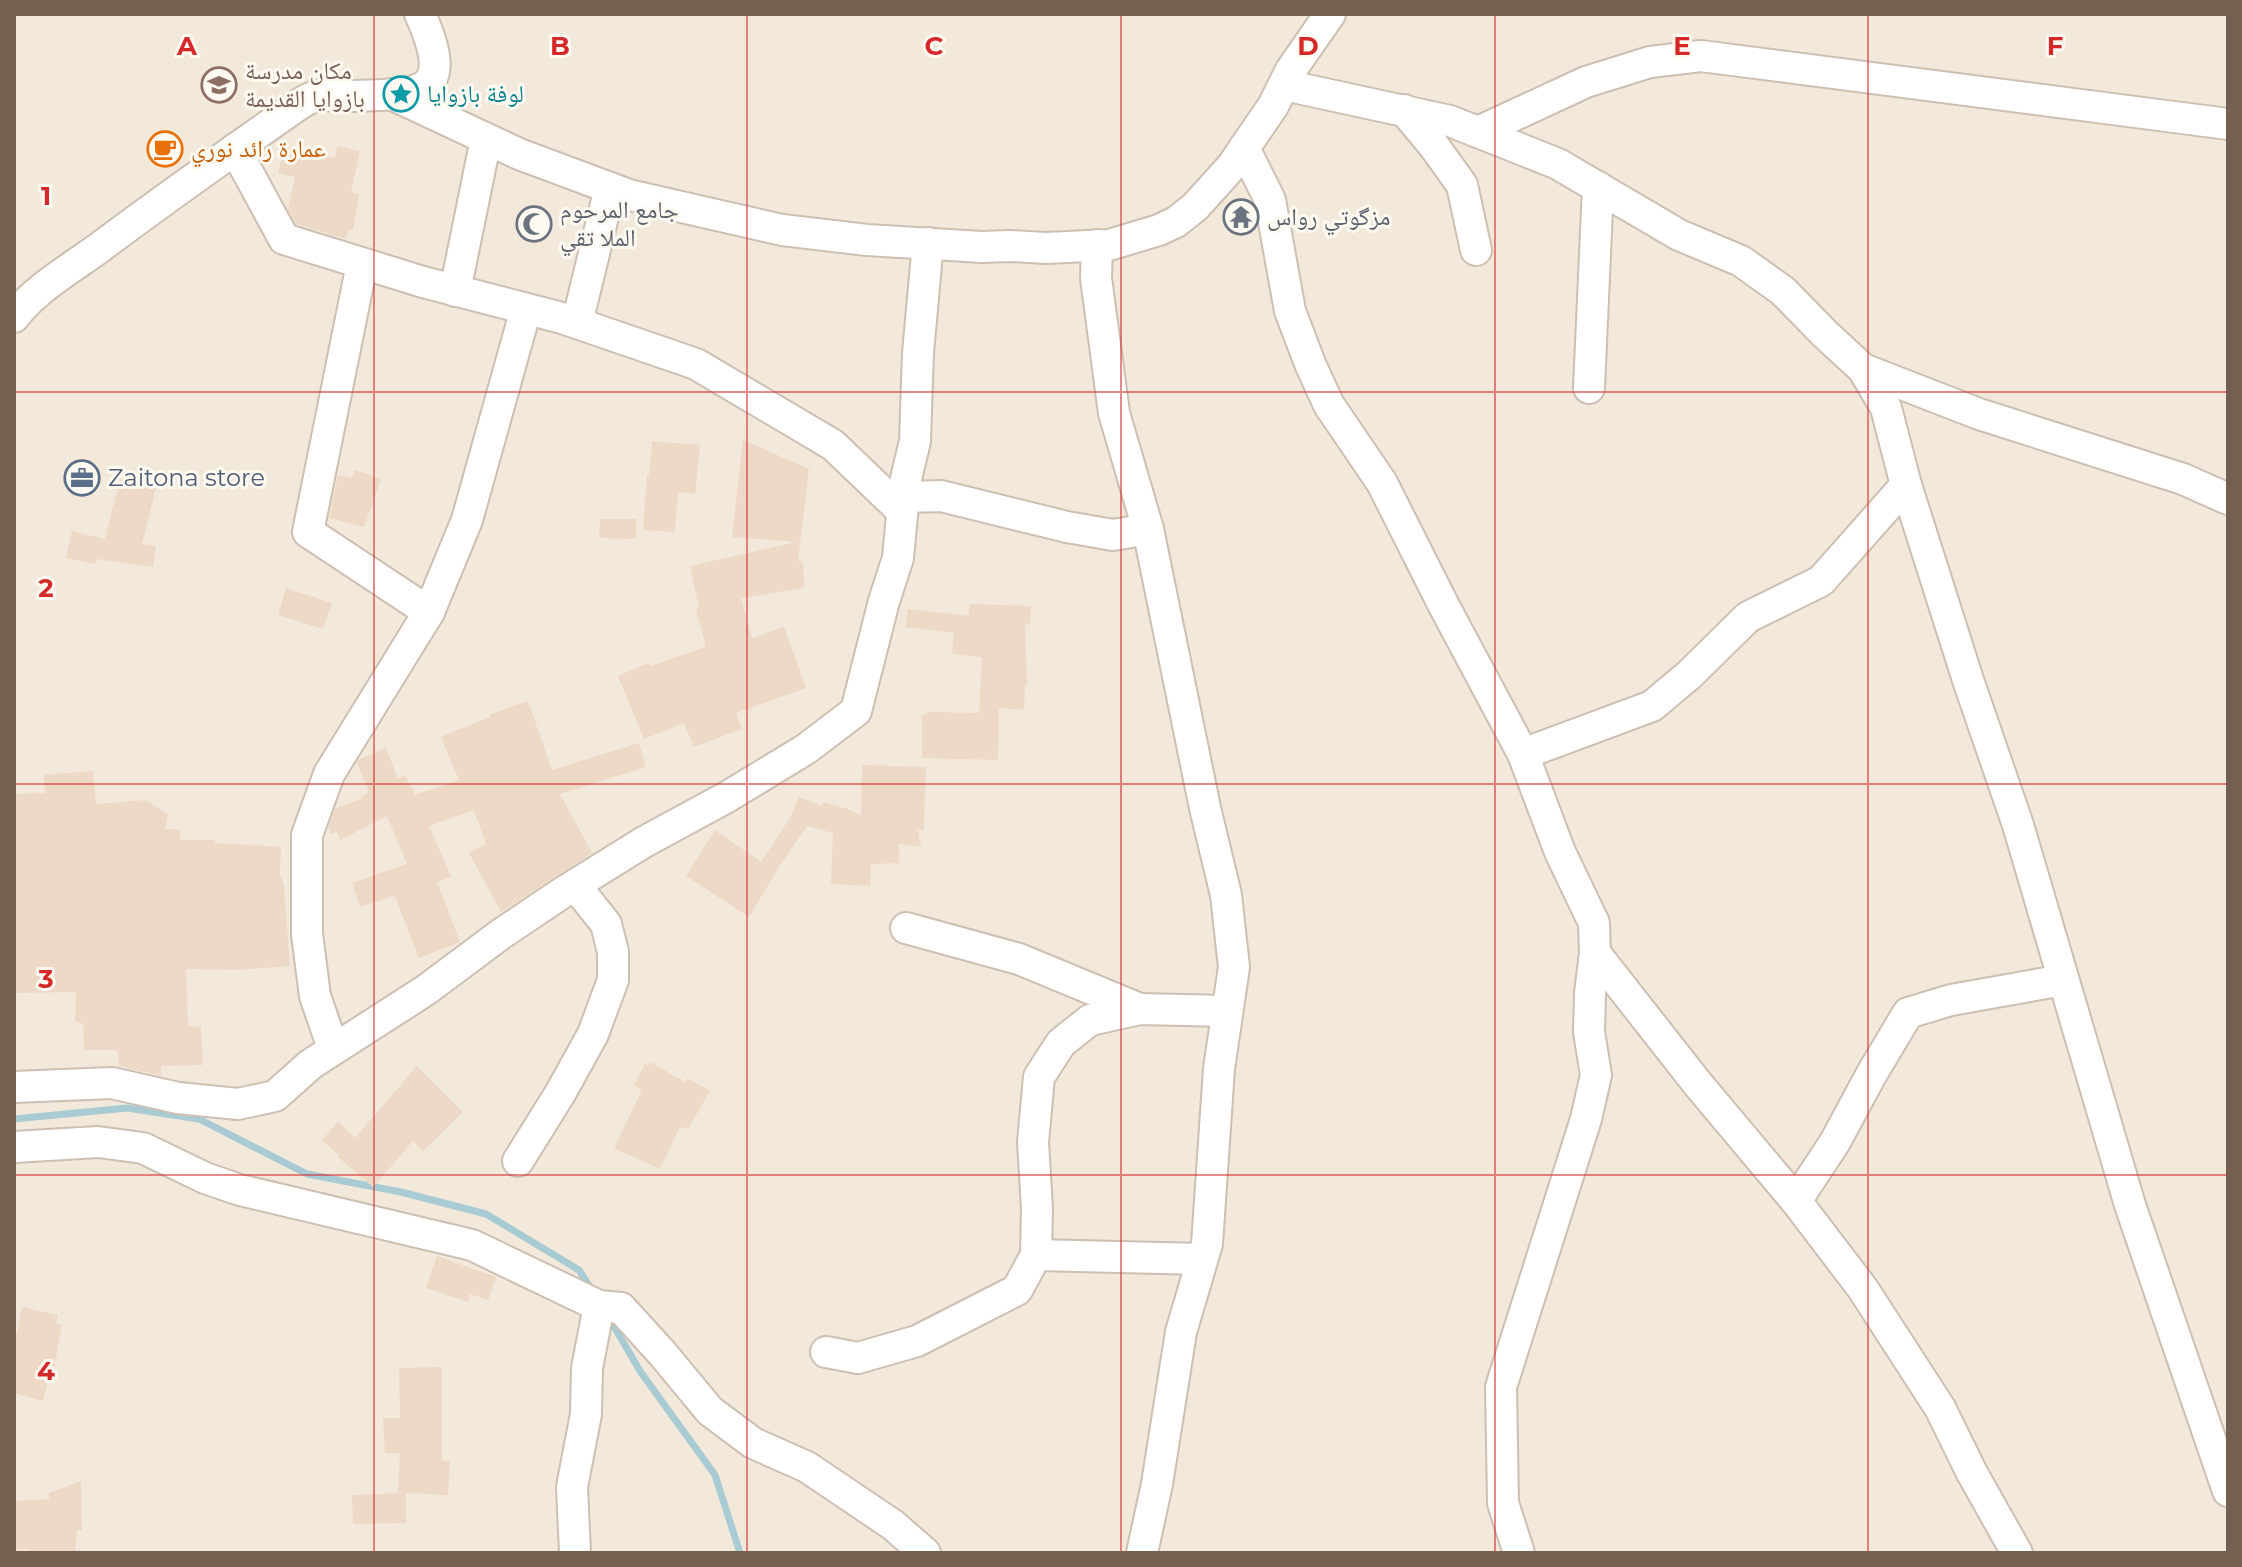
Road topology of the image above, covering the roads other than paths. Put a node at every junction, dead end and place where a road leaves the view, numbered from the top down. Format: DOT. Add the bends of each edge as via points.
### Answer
graph roads {
  1 [pos="420,14"];
  2 [pos="1330,14"];
  3 [pos="1284,85"];
  4 [pos="391,94"];
  5 [pos="1404,110"];
  6 [pos="2228,124"];
  7 [pos="1478,132"];
  8 [pos="486,139"];
  9 [pos="1244,148"];
  10 [pos="235,149"];
  11 [pos="1598,187"];
  12 [pos="610,188"];
  13 [pos="928,243"];
  14 [pos="1097,245"];
  15 [pos="1476,250"];
  16 [pos="362,264"];
  17 [pos="47,286"];
  18 [pos="455,291"];
  19 [pos="14,297"];
  20 [pos="526,309"];
  21 [pos="14,317"];
  22 [pos="577,323"];
  23 [pos="1863,369"];
  24 [pos="1589,388"];
  25 [pos="1906,485"];
  26 [pos="2228,499"];
  27 [pos="903,504"];
  28 [pos="1148,529"];
  29 [pos="429,612"];
  30 [pos="1523,754"];
  31 [pos="575,885"];
  32 [pos="906,928"];
  33 [pos="1595,953"];
  34 [pos="2063,980"];
  35 [pos="1140,1009"];
  36 [pos="1227,1011"];
  37 [pos="333,1048"];
  38 [pos="14,1087"];
  39 [pos="14,1147"];
  40 [pos="518,1161"];
  41 [pos="1796,1201"];
  42 [pos="1036,1255"];
  43 [pos="1202,1259"];
  44 [pos="599,1306"];
  45 [pos="826,1352"];
  46 [pos="2228,1491"];
  47 [pos="575,1553"];
  48 [pos="925,1553"];
  49 [pos="1142,1553"];
  50 [pos="1519,1553"];
  51 [pos="2017,1553"];
  1 -- 4 [label="street" via="432,40 434,77 420,91"];
  2 -- 3 [label="street"];
  3 -- 5 [label="street"];
  3 -- 9 [label="street"];
  4 -- 8 [label="street"];
  4 -- 10 [label="street" via="315,97"];
  5 -- 7 [label="street"];
  5 -- 15 [label="street" via="1462,185"];
  6 -- 7 [label="street" via="1701,56 1650,62 1586,82"];
  7 -- 11 [label="street" via="1558,164"];
  8 -- 12 [label="street"];
  8 -- 18 [label="street"];
  9 -- 14 [label="street" via="1176,222 1136,238"];
  9 -- 30 [label="street" via="1270,200 1290,311 1323,392 1382,483"];
  10 -- 16 [label="street" via="284,239"];
  10 -- 17 [label="street"];
  11 -- 23 [label="street" via="1679,235 1741,261 1783,291"];
  11 -- 24 [label="street"];
  12 -- 13 [label="street" via="782,230"];
  12 -- 22 [label="street"];
  13 -- 14 [label="street"];
  13 -- 27 [label="street" via="915,441"];
  14 -- 28 [label="street" via="1096,278 1114,413"];
  16 -- 18 [label="street"];
  16 -- 29 [label="street" via="308,532"];
  17 -- 19 [label="street"];
  17 -- 21 [label="street"];
  18 -- 20 [label="street"];
  20 -- 22 [label="street"];
  20 -- 29 [label="street" via="467,520"];
  22 -- 27 [label="street" via="696,364 833,445"];
  23 -- 25 [label="street" via="1886,408"];
  23 -- 26 [label="street"];
  25 -- 30 [label="street" via="1821,581 1748,617 1652,706"];
  25 -- 34 [label="street"];
  27 -- 28 [label="street" via="941,496 1113,535"];
  27 -- 31 [label="street" via="898,558 856,711 806,749"];
  28 -- 36 [label="street" via="1226,895 1234,967"];
  29 -- 37 [label="street" via="329,774 307,835 307,934 315,996"];
  30 -- 33 [label="street" via="1594,923"];
  31 -- 37 [label="street"];
  31 -- 40 [label="street" via="606,924 613,980 593,1034"];
  32 -- 35 [label="street" via="1019,959"];
  33 -- 41 [label="street"];
  33 -- 50 [label="street" via="1589,1032 1596,1075 1501,1387 1503,1503"];
  34 -- 41 [label="street" via="1908,1013"];
  34 -- 46 [label="street" via="2130,1205"];
  35 -- 36 [label="street"];
  35 -- 42 [label="street" via="1090,1020 1061,1043 1039,1077 1033,1142"];
  36 -- 43 [label="street"];
  37 -- 38 [label="street" via="275,1096 238,1104 112,1083"];
  39 -- 44 [label="street" via="98,1142 143,1148 240,1190 472,1245"];
  41 -- 51 [label="street" via="1863,1289 1940,1408"];
  42 -- 43 [label="street"];
  42 -- 45 [label="street" via="1017,1290 917,1341 858,1358"];
  43 -- 49 [label="street" via="1181,1332"];
  44 -- 47 [label="street" via="572,1487"];
  44 -- 48 [label="street" via="621,1308 710,1411 753,1443 807,1467"];
}
